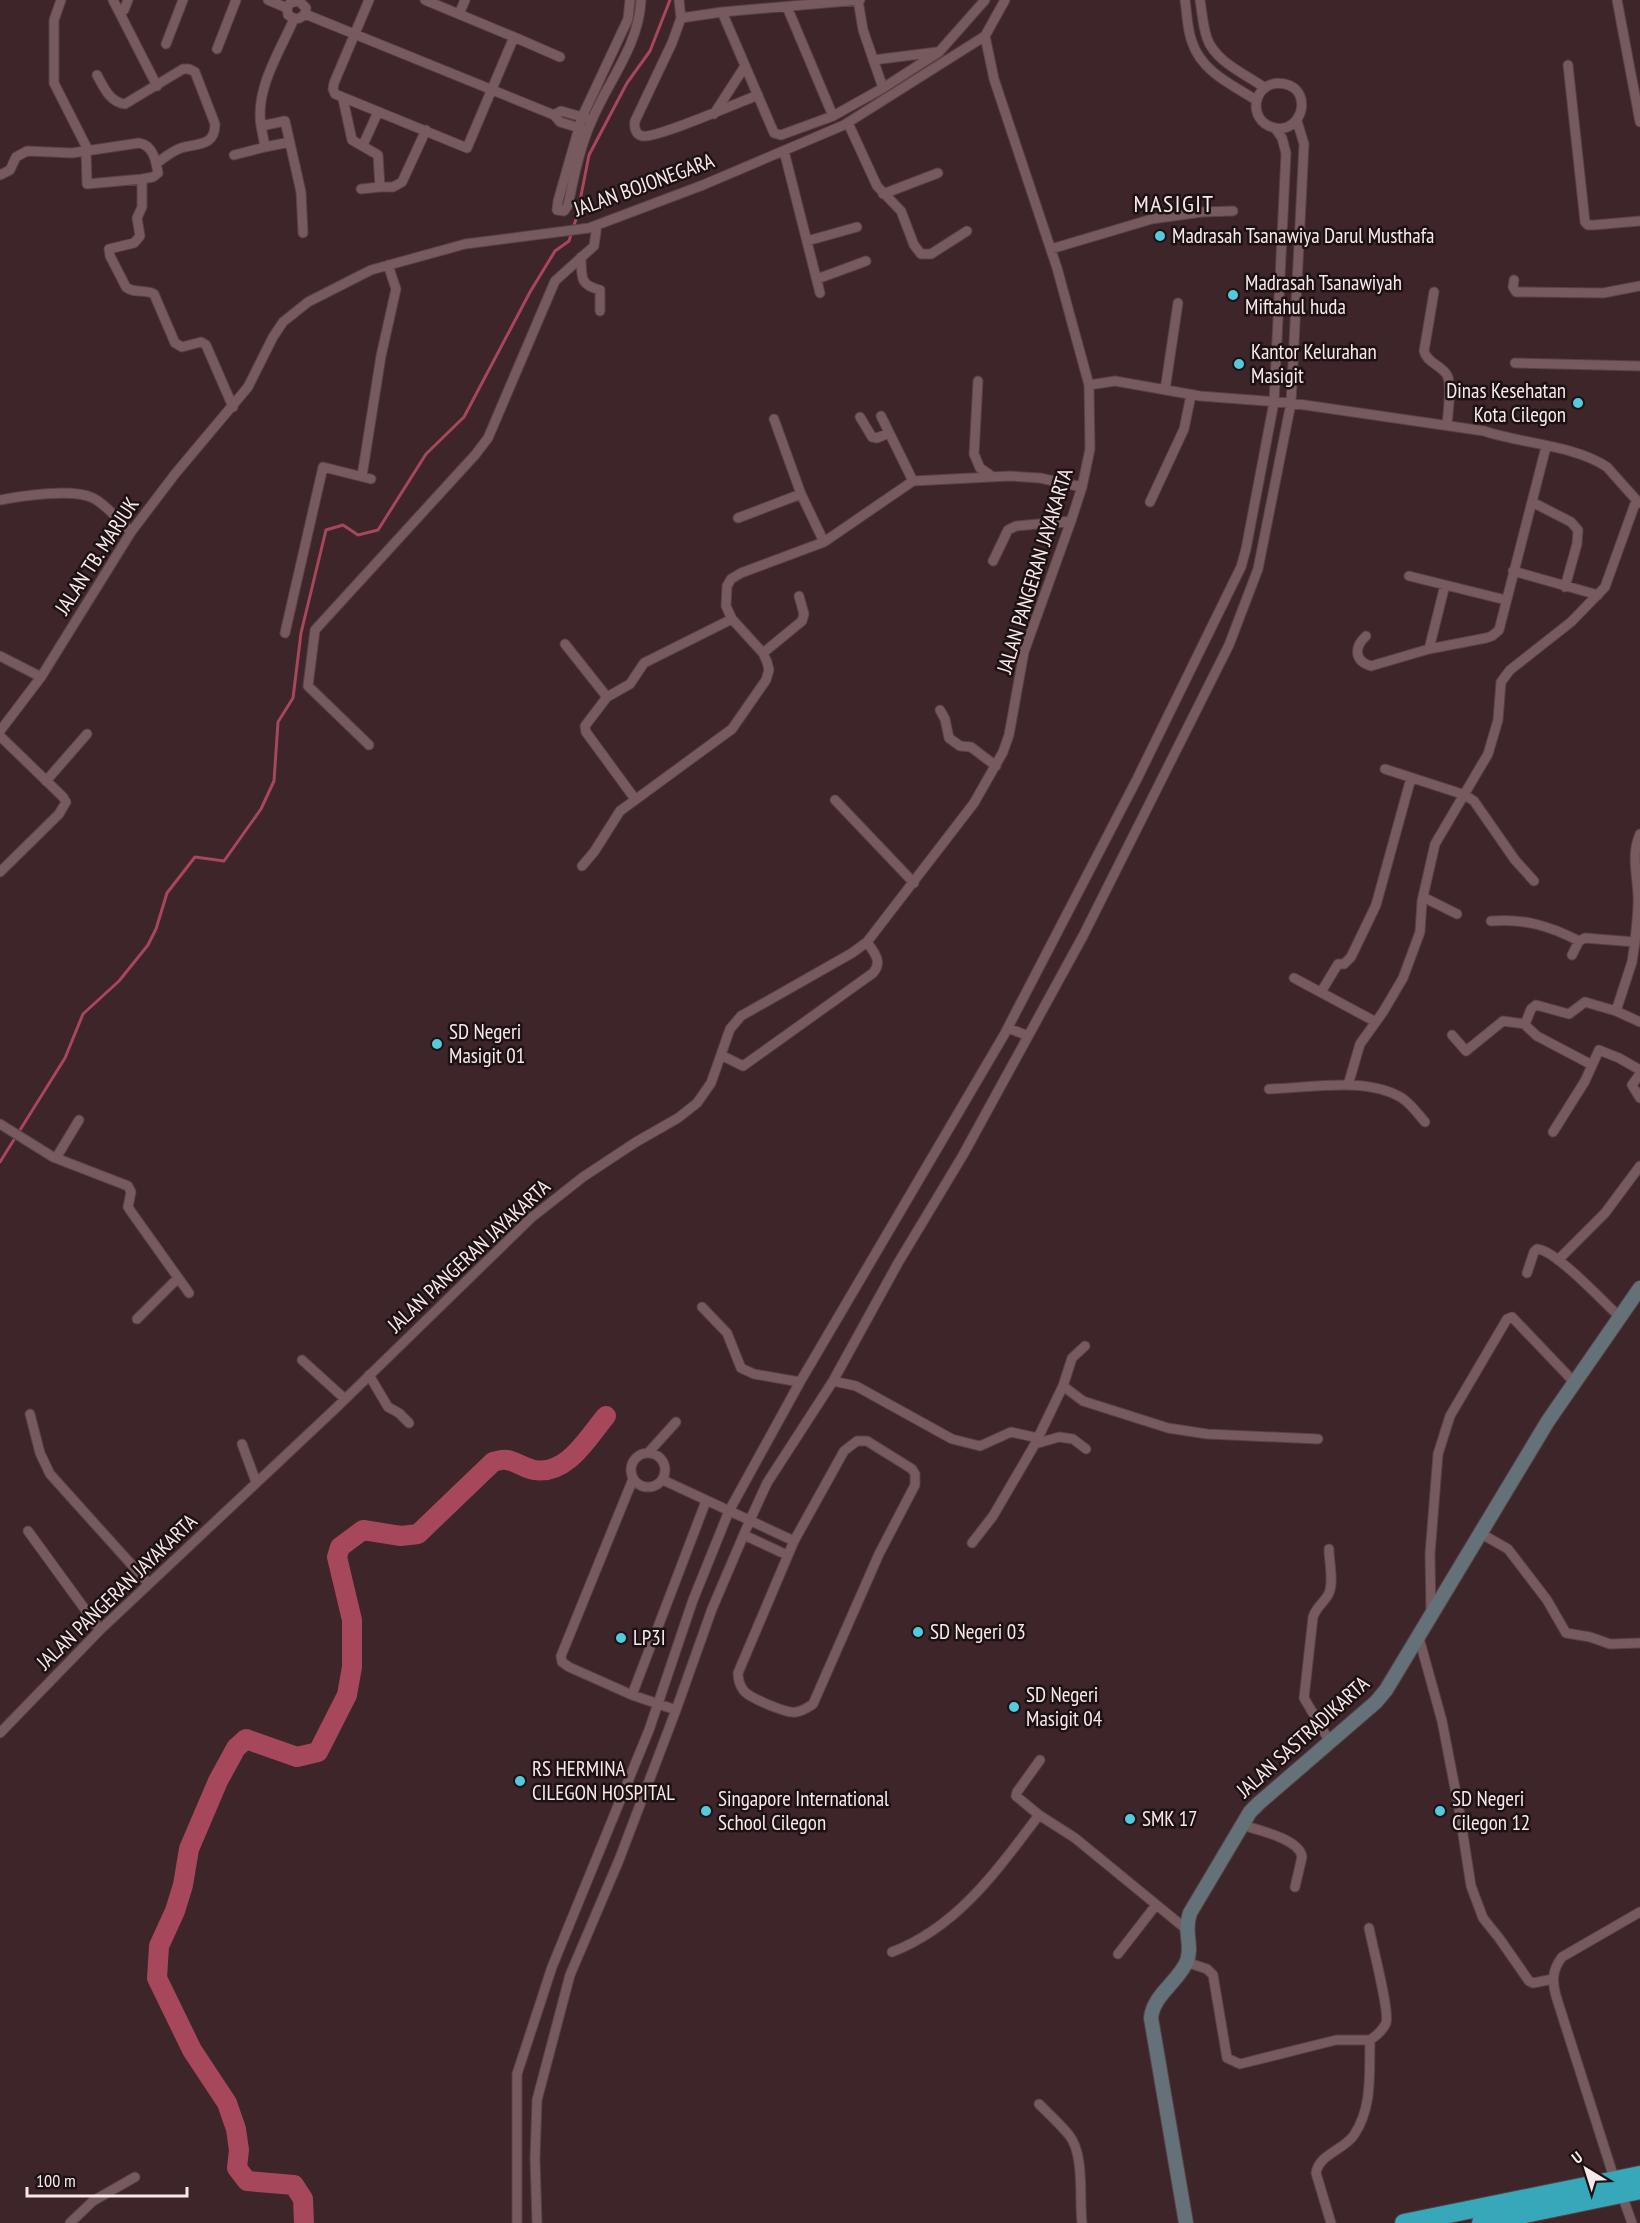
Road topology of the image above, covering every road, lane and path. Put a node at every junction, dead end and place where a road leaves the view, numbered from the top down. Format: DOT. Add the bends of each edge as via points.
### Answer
graph roads {
  1 [pos="61,0"];
  2 [pos="113,0"];
  3 [pos="128,0"];
  4 [pos="183,0"];
  5 [pos="236,0"];
  6 [pos="268,0"];
  7 [pos="300,0"];
  8 [pos="369,0"];
  9 [pos="425,0"];
  10 [pos="465,0"];
  11 [pos="679,0"];
  12 [pos="859,0"];
  13 [pos="985,0"];
  14 [pos="1005,0"];
  15 [pos="1185,0"];
  16 [pos="1200,0"];
  17 [pos="1617,0"];
  18 [pos="630,2"];
  19 [pos="641,3"];
  20 [pos="787,8"];
  21 [pos="287,9"];
  22 [pos="124,10"];
  23 [pos="722,12"];
  24 [pos="305,14"];
  25 [pos="459,14"];
  26 [pos="681,18"];
  27 [pos="294,19"];
  28 [pos="355,34"];
  29 [pos="985,36"];
  30 [pos="514,37"];
  31 [pos="166,44"];
  32 [pos="217,49"];
  33 [pos="939,52"];
  34 [pos="560,57"];
  35 [pos="1640,57"];
  36 [pos="1629,59"];
  37 [pos="873,60"];
  38 [pos="1568,65"];
  39 [pos="745,66"];
  40 [pos="97,75"];
  41 [pos="158,86"];
  42 [pos="883,88"];
  43 [pos="1264,88"];
  44 [pos="493,90"];
  45 [pos="758,95"];
  46 [pos="343,99"];
  47 [pos="1256,100"];
  48 [pos="378,112"];
  49 [pos="714,114"];
  50 [pos="554,115"];
  51 [pos="833,116"];
  52 [pos="587,119"];
  53 [pos="1297,121"];
  54 [pos="1640,122"];
  55 [pos="848,123"];
  56 [pos="261,126"];
  57 [pos="1275,128"];
  58 [pos="583,129"];
  59 [pos="426,130"];
  60 [pos="290,142"];
  61 [pos="363,145"];
  62 [pos="266,147"];
  63 [pos="87,150"];
  64 [pos="783,151"];
  65 [pos="234,155"];
  66 [pos="157,163"];
  67 [pos="938,173"];
  68 [pos="0,176"];
  69 [pos="142,178"];
  70 [pos="380,187"];
  71 [pos="360,189"];
  72 [pos="883,194"];
  73 [pos="1233,211"];
  74 [pos="1640,221"];
  75 [pos="593,227"];
  76 [pos="857,227"];
  77 [pos="967,231"];
  78 [pos="303,233"];
  79 [pos="807,241"];
  80 [pos="1051,249"];
  81 [pos="580,258"];
  82 [pos="866,261"];
  83 [pos="388,265"];
  84 [pos="817,279"];
  85 [pos="1514,280"];
  86 [pos="1640,286"];
  87 [pos="1434,292"];
  88 [pos="820,293"];
  89 [pos="1178,303"];
  90 [pos="600,311"];
  91 [pos="1515,363"];
  92 [pos="1640,366"];
  93 [pos="978,381"];
  94 [pos="1089,385"];
  95 [pos="1164,390"];
  96 [pos="1191,395"];
  97 [pos="1274,402"];
  98 [pos="1291,403"];
  99 [pos="233,407"];
  100 [pos="881,416"];
  101 [pos="860,417"];
  102 [pos="774,419"];
  103 [pos="1447,424"];
  104 [pos="889,433"];
  105 [pos="1546,447"];
  106 [pos="993,477"];
  107 [pos="913,481"];
  108 [pos="1082,487"];
  109 [pos="801,494"];
  110 [pos="0,500"];
  111 [pos="1150,502"];
  112 [pos="1532,502"];
  113 [pos="1638,502"];
  114 [pos="738,519"];
  115 [pos="1071,521"];
  116 [pos="131,532"];
  117 [pos="824,542"];
  118 [pos="993,561"];
  119 [pos="1514,571"];
  120 [pos="1408,576"];
  121 [pos="1445,585"];
  122 [pos="1564,587"];
  123 [pos="1598,595"];
  124 [pos="799,596"];
  125 [pos="1506,600"];
  126 [pos="732,619"];
  127 [pos="285,633"];
  128 [pos="1366,636"];
  129 [pos="565,644"];
  130 [pos="1429,649"];
  131 [pos="763,653"];
  132 [pos="0,656"];
  133 [pos="41,677"];
  134 [pos="607,697"];
  135 [pos="940,710"];
  136 [pos="0,731"];
  137 [pos="87,735"];
  138 [pos="0,736"];
  139 [pos="369,745"];
  140 [pos="996,766"];
  141 [pos="1385,769"];
  142 [pos="1411,778"];
  143 [pos="46,781"];
  144 [pos="1465,795"];
  145 [pos="635,799"];
  146 [pos="835,800"];
  147 [pos="1640,834"];
  148 [pos="582,866"];
  149 [pos="0,872"];
  150 [pos="1534,881"];
  151 [pos="914,883"];
  152 [pos="1423,897"];
  153 [pos="1457,914"];
  154 [pos="1491,921"];
  155 [pos="867,942"];
  156 [pos="1579,942"];
  157 [pos="1635,942"];
  158 [pos="1572,955"];
  159 [pos="1294,978"];
  160 [pos="1321,992"];
  161 [pos="1616,1011"];
  162 [pos="1376,1022"];
  163 [pos="1640,1022"];
  164 [pos="1524,1024"];
  165 [pos="1006,1031"];
  166 [pos="1452,1035"];
  167 [pos="1028,1036"];
  168 [pos="722,1055"];
  169 [pos="1592,1065"];
  170 [pos="1640,1072"];
  171 [pos="1348,1085"];
  172 [pos="1269,1089"];
  173 [pos="1640,1098"];
  174 [pos="79,1120"];
  175 [pos="1425,1122"];
  176 [pos="0,1124"];
  177 [pos="1553,1132"];
  178 [pos="56,1158"];
  179 [pos="1640,1166"];
  180 [pos="1558,1260"];
  181 [pos="1527,1273"];
  182 [pos="178,1278"];
  183 [pos="1640,1287"];
  184 [pos="189,1293"];
  185 [pos="702,1307"];
  186 [pos="1620,1317"];
  187 [pos="137,1319"];
  188 [pos="1085,1346"];
  189 [pos="302,1360"];
  190 [pos="369,1376"];
  191 [pos="832,1381"];
  192 [pos="800,1382"];
  193 [pos="1575,1383"];
  194 [pos="1063,1386"];
  195 [pos="345,1399"];
  196 [pos="30,1414"];
  197 [pos="676,1422"];
  198 [pos="409,1423"];
  199 [pos="1318,1439"];
  200 [pos="1036,1441"];
  201 [pos="242,1444"];
  202 [pos="1086,1449"];
  203 [pos="648,1453"];
  204 [pos="633,1479"];
  205 [pos="663,1480"];
  206 [pos="256,1482"];
  207 [pos="706,1501"];
  208 [pos="729,1511"];
  209 [pos="750,1520"];
  210 [pos="28,1531"];
  211 [pos="1480,1533"];
  212 [pos="744,1535"];
  213 [pos="794,1541"];
  214 [pos="972,1543"];
  215 [pos="1329,1549"];
  216 [pos="787,1555"];
  217 [pos="149,1584"];
  218 [pos="1431,1615"];
  219 [pos="100,1630"];
  220 [pos="1419,1638"];
  221 [pos="1640,1643"];
  222 [pos="664,1688"];
  223 [pos="632,1695"];
  224 [pos="682,1695"];
  225 [pos="658,1704"];
  226 [pos="676,1710"];
  227 [pos="0,1732"];
  228 [pos="1330,1742"];
  229 [pos="1040,1760"];
  230 [pos="1039,1815"];
  231 [pos="1242,1825"];
  232 [pos="1295,1887"];
  233 [pos="1156,1905"];
  234 [pos="1640,1912"];
  235 [pos="573,1914"];
  236 [pos="594,1920"];
  237 [pos="1369,1928"];
  238 [pos="1186,1929"];
  239 [pos="892,1952"];
  240 [pos="1118,1954"];
  241 [pos="1186,1962"];
  242 [pos="1553,1979"];
  243 [pos="1370,2040"];
  244 [pos="1039,2104"];
  245 [pos="1640,2175"];
  246 [pos="135,2177"];
  247 [pos="1618,2188"];
  248 [pos="1640,2190"];
  249 [pos="70,2223"];
  250 [pos="517,2223"];
  251 [pos="537,2223"];
  252 [pos="1082,2223"];
  253 [pos="1186,2223"];
  254 [pos="1331,2223"];
  255 [pos="1404,2223"];
  256 [pos="1480,2223"];
  257 [pos="1632,2223"];
  1 -- 63 [label="street" via="54,20 54,83"];
  2 -- 41 [label="street"];
  3 -- 22 [label="street"];
  4 -- 31 [label="street"];
  5 -- 32 [label="street"];
  6 -- 21 [label="street"];
  7 -- 21 [label="street" via="290,3"];
  7 -- 24 [label="street"];
  8 -- 28 [label="street"];
  9 -- 25 [label="street"];
  10 -- 25 [label="street"];
  11 -- 26 [label="street"];
  12 -- 20 [label="street"];
  12 -- 37 [label="street"];
  13 -- 33 [label="street"];
  14 -- 29 [label="street, JALAN BOJONEGARA"];
  15 -- 47 [label="street" via="1191,40 1200,59 1211,72"];
  16 -- 43 [label="street" via="1206,38 1212,49"];
  17 -- 36 [label="street"];
  18 -- 19 [label="street"];
  18 -- 52 [label="street" via="628,19"];
  19 -- 52 [label="street" via="631,45"];
  20 -- 23 [label="street"];
  20 -- 51 [label="street"];
  21 -- 27 [label="street"];
  23 -- 26 [label="street"];
  23 -- 39 [label="street"];
  24 -- 27 [label="street"];
  24 -- 28 [label="street"];
  25 -- 30 [label="street"];
  26 -- 49 [label="street" via="634,128 643,136 655,134"];
  27 -- 56 [label="street" via="264,88 259,112"];
  28 -- 44 [label="street"];
  28 -- 46 [label="street" via="334,82 335,94"];
  29 -- 55 [label="street, JALAN BOJONEGARA"];
  29 -- 80 [label="street, JALAN PANGERAN JAYAKARTA" via="994,79"];
  30 -- 34 [label="street"];
  30 -- 44 [label="street"];
  33 -- 37 [label="street"];
  33 -- 42 [label="street"];
  35 -- 36 [label="street"];
  36 -- 54 [label="street"];
  37 -- 42 [label="street"];
  38 -- 74 [label="street" via="1585,222 1594,225"];
  39 -- 45 [label="street"];
  39 -- 49 [label="street"];
  40 -- 41 [label="street" via="119,104 133,101"];
  41 -- 66 [label="street" via="183,69 195,72 215,133 207,142 181,148"];
  42 -- 51 [label="street"];
  43 -- 47 [label="street"];
  43 -- 53 [label="street" via="1275,83 1291,86 1303,104"];
  44 -- 50 [label="street"];
  44 -- 59 [label="street" via="467,148"];
  45 -- 49 [label="street"];
  45 -- 51 [label="street" via="776,134"];
  46 -- 48 [label="street"];
  46 -- 61 [label="street" via="352,140"];
  47 -- 57 [label="street" via="1261,120"];
  48 -- 59 [label="street"];
  48 -- 61 [label="street"];
  50 -- 52 [label="street" via="561,111"];
  50 -- 58 [label="street" via="560,122"];
  52 -- 58 [label="street"];
  53 -- 57 [label="street" via="1290,127"];
  53 -- 98 [label="street" via="1304,144"];
  55 -- 64 [label="street, JALAN BOJONEGARA"];
  55 -- 72 [label="street"];
  56 -- 60 [label="street" via="285,121"];
  56 -- 62 [label="street"];
  57 -- 97 [label="street" via="1286,153"];
  58 -- 58 [label="street" via="568,205 560,211 558,201"];
  59 -- 70 [label="street" via="402,182"];
  60 -- 62 [label="street"];
  60 -- 78 [label="street" via="302,192"];
  61 -- 70 [label="street" via="378,155"];
  62 -- 65 [label="street"];
  63 -- 66 [label="street" via="145,144"];
  63 -- 68 [label="street" via="62,154 23,152 10,170"];
  63 -- 69 [label="street" via="87,184"];
  64 -- 75 [label="street, JALAN BOJONEGARA"];
  64 -- 79 [label="street"];
  66 -- 69 [label="street" via="156,176"];
  67 -- 72 [label="street"];
  69 -- 99 [label="street" via="142,207 137,218 140,236 134,243 110,249 110,256 126,287 154,294 176,343 182,347 201,342 206,345"];
  70 -- 71 [label="street"];
  72 -- 77 [label="street" via="901,212 921,254 931,254"];
  73 -- 80 [label="street" via="1152,219"];
  75 -- 81 [label="street" via="594,246"];
  75 -- 83 [label="street, JALAN BOJONEGARA" via="465,244"];
  76 -- 79 [label="street"];
  79 -- 84 [label="street"];
  80 -- 94 [label="street, JALAN PANGERAN JAYAKARTA"];
  81 -- 90 [label="street" via="582,280 590,288 600,290"];
  81 -- 139 [label="street" via="555,281 488,438 315,630 308,686"];
  82 -- 84 [label="street"];
  83 -- 99 [label="street, JALAN BOJONEGARA" via="323,293 283,322"];
  83 -- 127 [label="street" via="396,289 381,356 366,478 323,468"];
  84 -- 88 [label="street"];
  85 -- 86 [label="street" via="1516,292 1603,293"];
  87 -- 103 [label="street" via="1424,351 1449,380"];
  89 -- 95 [label="street"];
  91 -- 92 [label="street"];
  93 -- 106 [label="street" via="974,454 980,468"];
  94 -- 95 [label="street" via="1115,381"];
  94 -- 108 [label="street, JALAN PANGERAN JAYAKARTA" via="1090,450"];
  95 -- 96 [label="street"];
  96 -- 97 [label="street"];
  96 -- 111 [label="street" via="1184,429"];
  97 -- 98 [label="street"];
  97 -- 165 [label="street" via="1241,567 1137,779"];
  98 -- 103 [label="street"];
  98 -- 167 [label="street" via="1258,569 1229,645 1088,926"];
  99 -- 116 [label="street, JALAN TB. MARJUK"];
  100 -- 104 [label="street"];
  101 -- 104 [label="street" via="872,437"];
  102 -- 109 [label="street"];
  103 -- 105 [label="street"];
  104 -- 107 [label="street"];
  105 -- 112 [label="street"];
  105 -- 113 [label="street" via="1601,463"];
  106 -- 107 [label="street"];
  106 -- 108 [label="street" via="1040,478"];
  107 -- 117 [label="street"];
  108 -- 115 [label="street, JALAN PANGERAN JAYAKARTA"];
  109 -- 114 [label="street"];
  109 -- 117 [label="street"];
  110 -- 116 [label="street" via="45,493 90,496"];
  112 -- 119 [label="street"];
  112 -- 122 [label="street" via="1571,522 1578,530"];
  113 -- 123 [label="street" via="1609,579"];
  115 -- 118 [label="street" via="1008,530"];
  115 -- 140 [label="street, JALAN PANGERAN JAYAKARTA" via="1024,652 1009,735"];
  116 -- 133 [label="street, JALAN TB. MARJUK"];
  117 -- 126 [label="street" via="731,579 725,600"];
  119 -- 122 [label="street"];
  119 -- 125 [label="street"];
  120 -- 121 [label="street"];
  121 -- 125 [label="street"];
  121 -- 130 [label="street"];
  122 -- 123 [label="street"];
  123 -- 144 [label="street" via="1504,677 1493,741"];
  124 -- 131 [label="street" via="802,621"];
  125 -- 130 [label="street" via="1499,630 1492,636"];
  126 -- 131 [label="street"];
  126 -- 134 [label="street" via="650,660 630,684"];
  128 -- 130 [label="street" via="1356,651 1360,660 1371,666"];
  129 -- 134 [label="street"];
  131 -- 145 [label="street" via="769,670 766,680 732,729"];
  132 -- 133 [label="street"];
  133 -- 136 [label="street, JALAN TB. MARJUK"];
  134 -- 145 [label="street" via="585,726 586,732"];
  135 -- 140 [label="street" via="949,738 960,746 971,747"];
  137 -- 143 [label="street"];
  138 -- 143 [label="street"];
  140 -- 151 [label="street, JALAN PANGERAN JAYAKARTA" via="974,803"];
  141 -- 142 [label="street"];
  142 -- 144 [label="street"];
  142 -- 160 [label="street" via="1376,905 1351,957 1334,968"];
  143 -- 149 [label="street" via="63,797 64,808"];
  144 -- 150 [label="street" via="1474,801"];
  144 -- 152 [label="street" via="1435,844"];
  145 -- 148 [label="street" via="620,811"];
  146 -- 151 [label="street"];
  147 -- 157 [label="street" via="1634,860 1639,897"];
  151 -- 155 [label="street, JALAN PANGERAN JAYAKARTA"];
  152 -- 153 [label="street"];
  152 -- 162 [label="street" via="1420,932 1403,978"];
  154 -- 156 [label="street" via="1523,920"];
  155 -- 168 [label="street, JALAN PANGERAN JAYAKARTA" via="741,1016 730,1029"];
  155 -- 168 [label="street" via="878,962 873,973 743,1066"];
  156 -- 157 [label="street" via="1591,938"];
  156 -- 158 [label="street"];
  157 -- 161 [label="street"];
  159 -- 160 [label="street"];
  160 -- 162 [label="street"];
  161 -- 163 [label="street"];
  161 -- 164 [label="street" via="1585,1002 1567,1014 1536,1005"];
  162 -- 171 [label="street" via="1360,1044"];
  164 -- 166 [label="street" via="1503,1021 1466,1052"];
  164 -- 169 [label="street" via="1537,1036"];
  165 -- 167 [label="street"];
  165 -- 192 [label="street"];
  167 -- 191 [label="street"];
  168 -- 190 [label="street, JALAN PANGERAN JAYAKARTA" via="711,1083 697,1103 583,1177 531,1218"];
  169 -- 170 [label="street" via="1601,1050"];
  169 -- 177 [label="street"];
  170 -- 173 [label="street" via="1632,1085"];
  171 -- 172 [label="street"];
  171 -- 175 [label="street" via="1398,1096"];
  174 -- 178 [label="street"];
  176 -- 178 [label="street"];
  178 -- 182 [label="street" via="130,1188 129,1209"];
  179 -- 180 [label="street" via="1605,1213"];
  180 -- 181 [label="street" via="1537,1249"];
  180 -- 186 [label="street"];
  182 -- 184 [label="street"];
  182 -- 187 [label="street"];
  183 -- 186 [label="street, JALAN SASTRADIKARTA"];
  185 -- 192 [label="street" via="727,1333 741,1368"];
  186 -- 193 [label="street, JALAN SASTRADIKARTA"];
  188 -- 194 [label="street" via="1072,1358"];
  189 -- 195 [label="street"];
  190 -- 195 [label="street, JALAN PANGERAN JAYAKARTA"];
  190 -- 198 [label="street" via="388,1407"];
  191 -- 200 [label="street" via="856,1386 969,1445 980,1446 1011,1432"];
  191 -- 209 [label="street" via="767,1483"];
  192 -- 208 [label="street"];
  193 -- 211 [label="street, JALAN SASTRADIKARTA"];
  193 -- 218 [label="street" via="1512,1317 1507,1319 1450,1416 1438,1454 1430,1554"];
  194 -- 199 [label="street" via="1083,1401 1168,1428 1207,1434"];
  194 -- 200 [label="street"];
  195 -- 206 [label="street, JALAN PANGERAN JAYAKARTA"];
  196 -- 217 [label="street" via="50,1474"];
  197 -- 203 [label="street"];
  200 -- 202 [label="street" via="1073,1439"];
  200 -- 214 [label="street" via="993,1516"];
  201 -- 206 [label="street"];
  203 -- 204 [label="street" via="637,1457 631,1467"];
  203 -- 205 [label="street" via="660,1457 665,1468"];
  204 -- 205 [label="street" via="642,1486 654,1487"];
  204 -- 223 [label="street" via="561,1656 569,1667"];
  205 -- 207 [label="street"];
  206 -- 217 [label="street, JALAN PANGERAN JAYAKARTA"];
  207 -- 208 [label="street"];
  207 -- 223 [label="street"];
  208 -- 209 [label="street"];
  208 -- 222 [label="street" via="693,1600"];
  209 -- 212 [label="street"];
  209 -- 213 [label="street"];
  210 -- 219 [label="street"];
  211 -- 218 [label="street, JALAN SASTRADIKARTA"];
  211 -- 221 [label="street" via="1508,1550 1547,1600 1566,1633 1610,1644"];
  212 -- 216 [label="street"];
  212 -- 224 [label="street" via="712,1609"];
  213 -- 216 [label="street"];
  213 -- 216 [label="street" via="851,1444 867,1442 915,1474 913,1491 879,1554 813,1704 793,1713 753,1698 738,1679"];
  215 -- 228 [label="street" via="1330,1585 1313,1617 1304,1698"];
  217 -- 219 [label="street, JALAN PANGERAN JAYAKARTA"];
  218 -- 220 [label="street, JALAN SASTRADIKARTA"];
  219 -- 227 [label="street, JALAN PANGERAN JAYAKARTA"];
  220 -- 228 [label="street, JALAN SASTRADIKARTA" via="1376,1702"];
  220 -- 242 [label="street" via="1442,1720 1471,1886 1480,1912 1529,1981"];
  222 -- 224 [label="street"];
  222 -- 225 [label="street"];
  223 -- 225 [label="street"];
  224 -- 226 [label="street"];
  225 -- 226 [label="street"];
  225 -- 235 [label="street"];
  226 -- 236 [label="street"];
  228 -- 231 [label="street, JALAN SASTRADIKARTA" via="1258,1803"];
  229 -- 230 [label="street" via="1016,1796"];
  230 -- 233 [label="street" via="1075,1838"];
  230 -- 239 [label="street" via="978,1893 920,1940"];
  231 -- 232 [label="street" via="1297,1846 1302,1857"];
  231 -- 238 [label="street, JALAN SASTRADIKARTA" via="1194,1906"];
  233 -- 238 [label="street"];
  233 -- 240 [label="street"];
  234 -- 242 [label="street" via="1562,1957"];
  235 -- 236 [label="street"];
  235 -- 250 [label="street" via="517,2074"];
  236 -- 251 [label="street" via="570,1975 537,2100"];
  237 -- 243 [label="street" via="1386,2006 1386,2022"];
  238 -- 241 [label="street, JALAN SASTRADIKARTA"];
  241 -- 243 [label="street" via="1213,1975 1227,2058 1240,2064 1336,2040"];
  241 -- 253 [label="street" via="1154,2006 1151,2018"];
  242 -- 247 [label="street"];
  243 -- 254 [label="street" via="1370,2089 1364,2117 1353,2138 1324,2159 1316,2173"];
  244 -- 252 [label="street" via="1075,2145"];
  245 -- 247 [label="highway"];
  246 -- 249 [label="street" via="93,2201"];
  247 -- 248 [label="highway"];
  247 -- 255 [label="highway"];
  247 -- 256 [label="highway"];
  247 -- 257 [label="street"];
}
